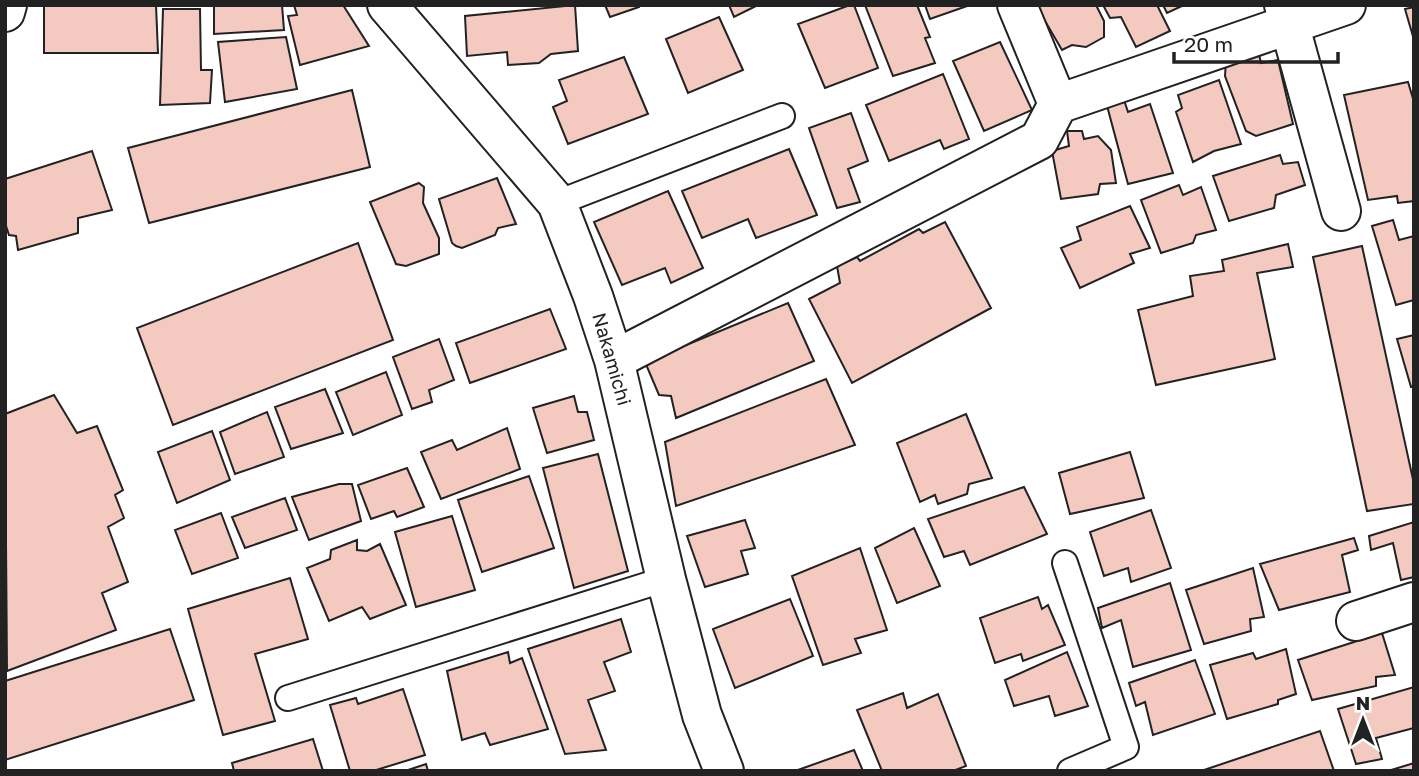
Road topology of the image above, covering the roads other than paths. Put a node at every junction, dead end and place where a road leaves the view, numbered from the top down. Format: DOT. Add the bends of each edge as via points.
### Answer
graph roads {
  1 [pos="7,5"];
  2 [pos="387,5"];
  3 [pos="1017,5"];
  4 [pos="1346,5"];
  5 [pos="5,12"];
  6 [pos="1287,14"];
  7 [pos="1058,104"];
  8 [pos="782,116"];
  9 [pos="557,203"];
  10 [pos="1341,211"];
  11 [pos="614,360"];
  12 [pos="1065,563"];
  13 [pos="666,579"];
  14 [pos="1414,602"];
  15 [pos="1356,621"];
  16 [pos="288,698"];
  17 [pos="724,771"];
  18 [pos="1070,771"];
  1 -- 5 [label="street"];
  2 -- 9 [label="street, Nakamichi"];
  3 -- 7 [label="street"];
  4 -- 6 [label="street"];
  6 -- 7 [label="street"];
  6 -- 10 [label="street"];
  7 -- 11 [label="street" via="1039,140"];
  8 -- 9 [label="lane"];
  9 -- 11 [label="street, Nakamichi"];
  11 -- 13 [label="street, Nakamichi"];
  12 -- 18 [label="lane" via="1126,747"];
  13 -- 16 [label="lane"];
  13 -- 17 [label="street, Nakamichi" via="702,715"];
  14 -- 15 [label="street"];
}
